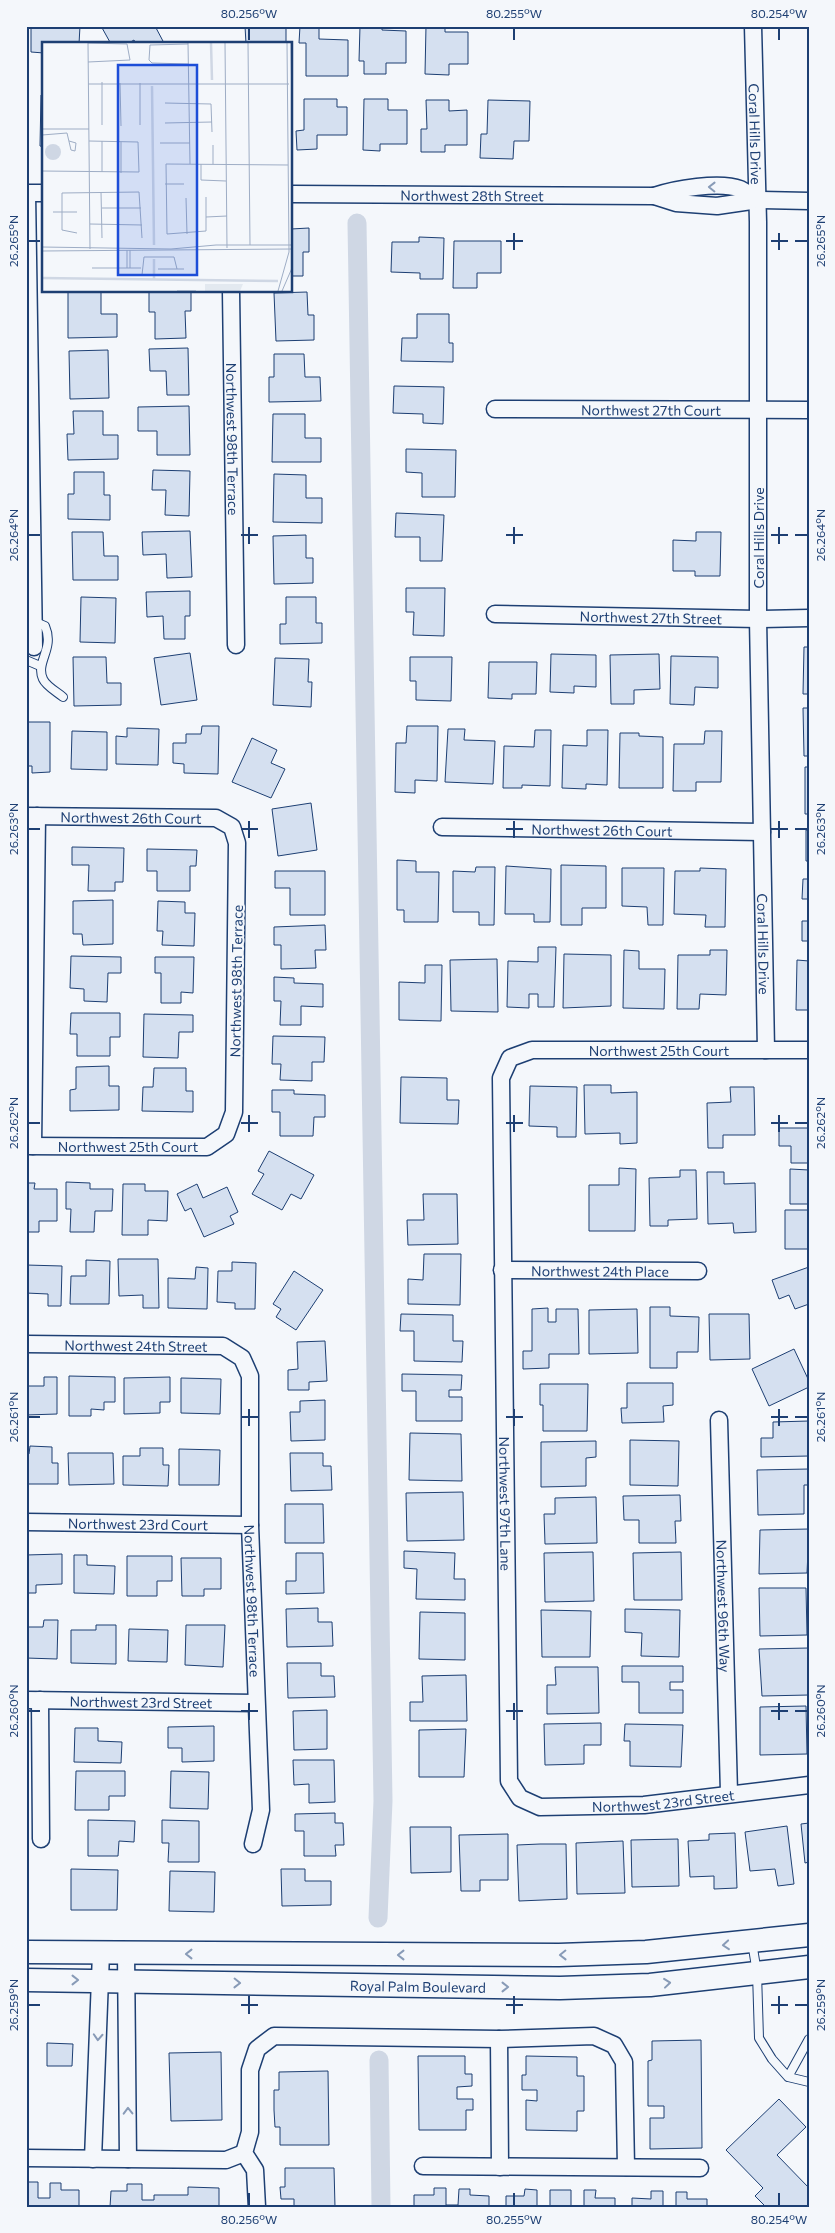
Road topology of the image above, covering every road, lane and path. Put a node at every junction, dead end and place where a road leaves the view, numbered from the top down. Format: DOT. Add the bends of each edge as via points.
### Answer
graph roads {
  1 [pos="753,26"];
  2 [pos="27,193"];
  3 [pos="42,193"];
  4 [pos="292,194"];
  5 [pos="758,200"];
  6 [pos="809,201"];
  7 [pos="232,292"];
  8 [pos="495,409"];
  9 [pos="759,410"];
  10 [pos="809,410"];
  11 [pos="495,614"];
  12 [pos="809,618"];
  13 [pos="758,620"];
  14 [pos="30,623"];
  15 [pos="236,645"];
  16 [pos="30,653"];
  17 [pos="40,666"];
  18 [pos="63,697"];
  19 [pos="32,816"];
  20 [pos="232,827"];
  21 [pos="442,827"];
  22 [pos="762,832"];
  23 [pos="766,1050"];
  24 [pos="809,1050"];
  25 [pos="510,1058"];
  26 [pos="226,1134"];
  27 [pos="30,1146"];
  28 [pos="502,1270"];
  29 [pos="698,1272"];
  30 [pos="26,1344"];
  31 [pos="242,1358"];
  32 [pos="720,1420"];
  33 [pos="26,1522"];
  34 [pos="250,1525"];
  35 [pos="33,1700"];
  36 [pos="256,1703"];
  37 [pos="809,1785"];
  38 [pos="729,1793"];
  39 [pos="520,1798"];
  40 [pos="41,1838"];
  41 [pos="253,1844"];
  42 [pos="809,1935"];
  43 [pos="752,1942"];
  44 [pos="26,1952"];
  45 [pos="101,1953"];
  46 [pos="126,1953"];
  47 [pos="809,1967"];
  48 [pos="757,1974"];
  49 [pos="26,1980"];
  50 [pos="100,1980"];
  51 [pos="126,1981"];
  52 [pos="499,2039"];
  53 [pos="809,2039"];
  54 [pos="788,2077"];
  55 [pos="809,2082"];
  56 [pos="244,2153"];
  57 [pos="26,2158"];
  58 [pos="93,2159"];
  59 [pos="128,2159"];
  60 [pos="423,2166"];
  61 [pos="500,2167"];
  62 [pos="626,2167"];
  63 [pos="700,2168"];
  64 [pos="257,2207"];
  1 -- 5 [label="street, Coral Hills Drive"];
  2 -- 3 [label="street"];
  2 -- 14 [label="street"];
  4 -- 5 [label="street, Northwest 28th Street" via="654,196 672,189 711,186 740,189"];
  5 -- 6 [label="street, Northwest 28th Street"];
  5 -- 9 [label="street, Coral Hills Drive"];
  7 -- 15 [label="street, Northwest 98th Terrace"];
  8 -- 9 [label="street, Northwest 27th Court"];
  9 -- 10 [label="street, Northwest 27th Court"];
  9 -- 13 [label="street, Coral Hills Drive"];
  11 -- 13 [label="street, Northwest 27th Street"];
  12 -- 13 [label="street, Northwest 27th Street"];
  13 -- 22 [label="street, Coral Hills Drive"];
  14 -- 16 [label="street"];
  14 -- 17 [label="lane" via="45,626 49,635 47,652"];
  16 -- 17 [label="lane"];
  17 -- 18 [label="lane" via="43,680"];
  19 -- 20 [label="street, Northwest 26th Court" via="216,818"];
  19 -- 27 [label="street"];
  20 -- 26 [label="street, Northwest 98th Terrace" via="237,843 234,1112"];
  21 -- 22 [label="street, Northwest 26th Court"];
  22 -- 23 [label="street, Coral Hills Drive"];
  23 -- 24 [label="street, Northwest 25th Court"];
  23 -- 25 [label="street, Northwest 25th Court" via="532,1050"];
  25 -- 28 [label="street, Northwest 97th Lane" via="500,1078"];
  26 -- 27 [label="street, Northwest 25th Court" via="207,1147"];
  28 -- 29 [label="street, Northwest 24th Place"];
  28 -- 39 [label="street, Northwest 97th Lane" via="509,1781"];
  30 -- 31 [label="street, Northwest 24th Street" via="223,1346"];
  31 -- 34 [label="street, Northwest 98th Terrace" via="250,1376"];
  32 -- 38 [label="street, Northwest 96th Way"];
  33 -- 34 [label="street, Northwest 23rd Court"];
  34 -- 36 [label="street, Northwest 98th Terrace"];
  35 -- 36 [label="street, Northwest 23rd Street"];
  35 -- 40 [label="street"];
  36 -- 41 [label="street, Northwest 98th Terrace" via="262,1810"];
  37 -- 38 [label="street, Northwest 23rd Street"];
  38 -- 39 [label="street, Northwest 23rd Street" via="644,1805 540,1807"];
  42 -- 43 [label="main road"];
  43 -- 46 [label="main road, one-way" via="646,1952 559,1955"];
  43 -- 48 [label="lane"];
  44 -- 45 [label="main road"];
  45 -- 46 [label="main road"];
  45 -- 50 [label="street"];
  46 -- 51 [label="street"];
  47 -- 48 [label="main road, Royal Palm Boulevard"];
  51 -- 48 [label="main road, Royal Palm Boulevard, one-way" via="560,1988 650,1985"];
  48 -- 54 [label="lane" via="759,2038"];
  49 -- 50 [label="main road, Royal Palm Boulevard, one-way"];
  50 -- 51 [label="main road, Royal Palm Boulevard"];
  50 -- 58 [label="street, one-way"];
  59 -- 51 [label="street, one-way"];
  52 -- 56 [label="street" via="274,2036 257,2049 250,2070 250,2132"];
  52 -- 61 [label="street"];
  52 -- 62 [label="street" via="594,2036 614,2045 624,2062"];
  53 -- 54 [label="lane"];
  54 -- 55 [label="lane"];
  56 -- 59 [label="street" via="226,2160"];
  56 -- 64 [label="street" via="255,2170"];
  57 -- 58 [label="street"];
  58 -- 59 [label="street"];
  60 -- 61 [label="street"];
  61 -- 62 [label="street"];
  62 -- 63 [label="street"];
}
